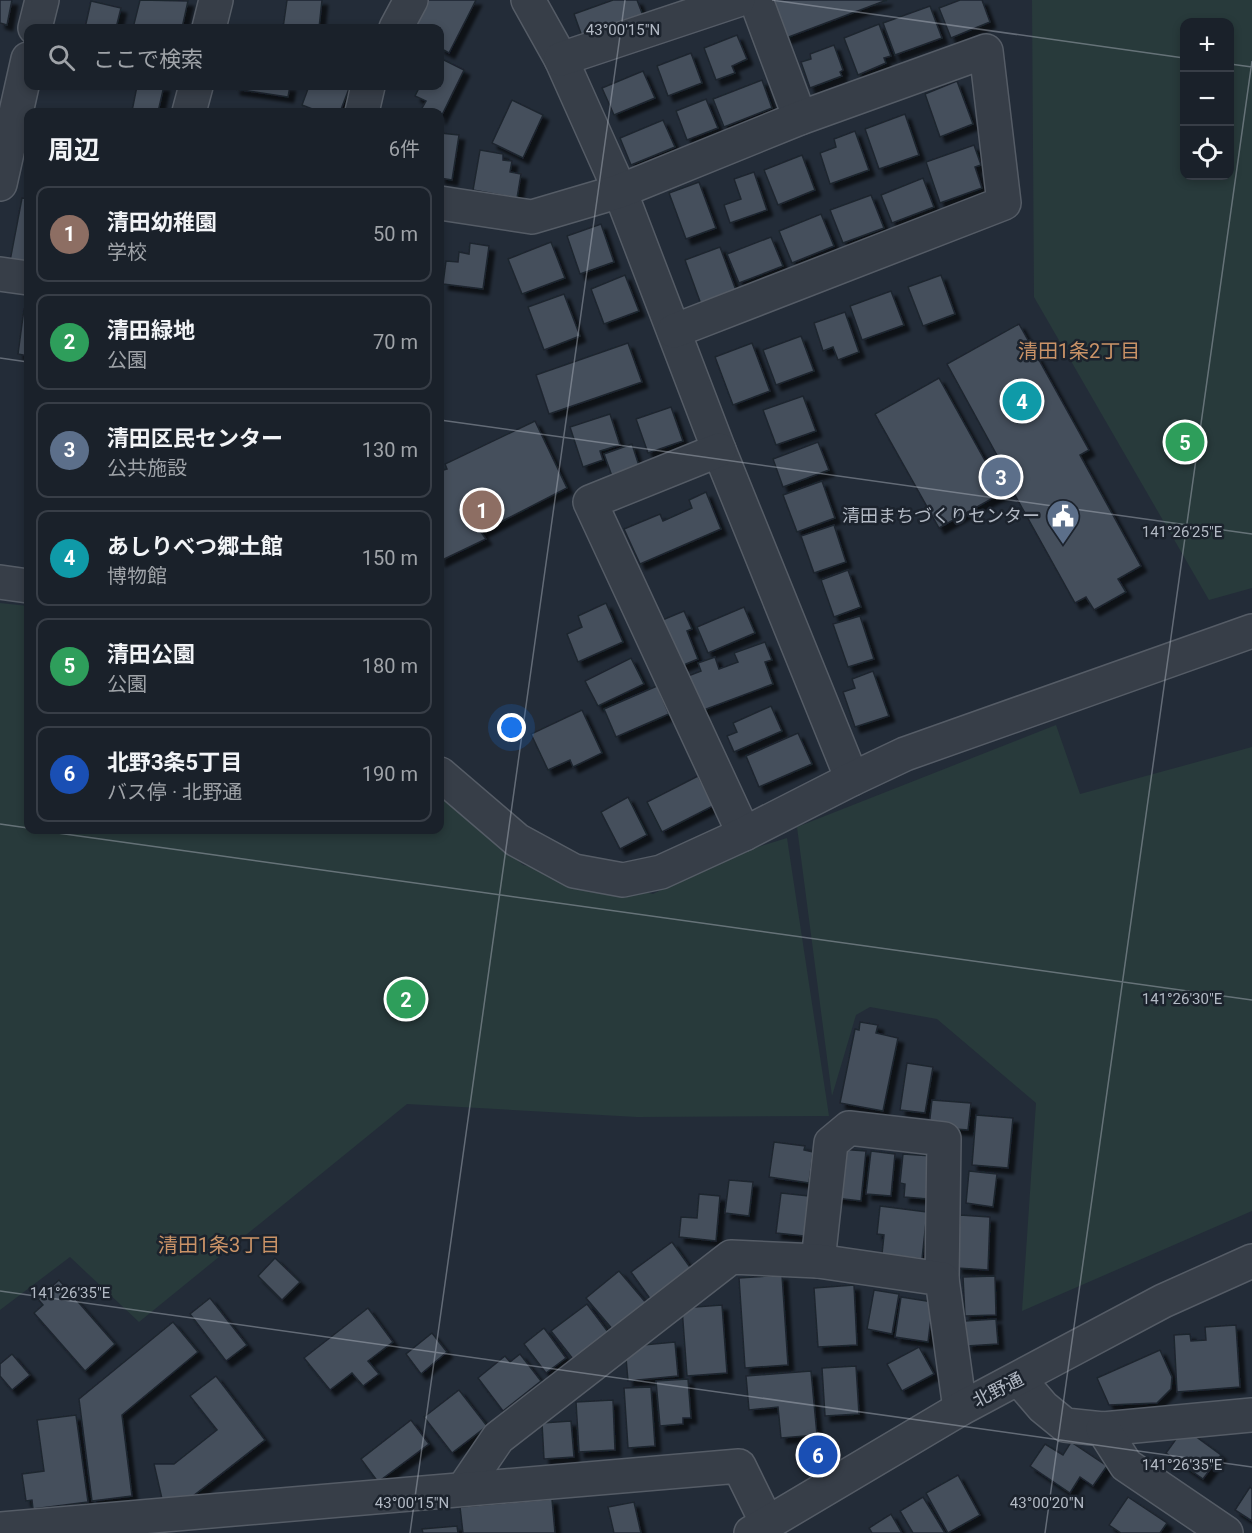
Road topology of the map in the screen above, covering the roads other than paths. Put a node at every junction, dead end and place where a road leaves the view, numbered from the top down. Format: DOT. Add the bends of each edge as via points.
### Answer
graph roads {
  1 [pos="42,0"];
  2 [pos="216,0"];
  3 [pos="411,0"];
  4 [pos="528,0"];
  5 [pos="738,0"];
  6 [pos="756,0"];
  7 [pos="36,24"];
  8 [pos="210,24"];
  9 [pos="398,24"];
  10 [pos="561,59"];
  11 [pos="24,77"];
  12 [pos="195,90"];
  13 [pos="368,90"];
  14 [pos="190,108"];
  15 [pos="363,108"];
  16 [pos="800,118"];
  17 [pos="0,184"];
  18 [pos="620,191"];
  19 [pos="444,204"];
  20 [pos="0,274"];
  21 [pos="24,278"];
  22 [pos="674,331"];
  23 [pos="719,450"];
  24 [pos="0,582"];
  25 [pos="24,585"];
  26 [pos="1252,631"];
  27 [pos="444,777"];
  28 [pos="852,779"];
  29 [pos="744,834"];
  30 [pos="818,1261"];
  31 [pos="1252,1261"];
  32 [pos="942,1279"];
  33 [pos="1019,1379"];
  34 [pos="960,1409"];
  35 [pos="1252,1415"];
  36 [pos="1103,1429"];
  37 [pos="465,1488"];
  38 [pos="759,1528"];
  39 [pos="0,1529"];
  40 [pos="1226,1533"];
  1 -- 7 [label="street"];
  2 -- 8 [label="street"];
  3 -- 9 [label="street"];
  4 -- 10 [label="street"];
  5 -- 10 [label="street"];
  6 -- 16 [label="street"];
  10 -- 18 [label="street"];
  11 -- 17 [label="street"];
  12 -- 14 [label="street"];
  13 -- 15 [label="street"];
  16 -- 18 [label="street"];
  16 -- 22 [label="street" via="986,51 1004,203"];
  18 -- 19 [label="street" via="532,217"];
  18 -- 22 [label="street"];
  20 -- 21 [label="street"];
  22 -- 23 [label="street"];
  23 -- 28 [label="street"];
  23 -- 29 [label="street" via="590,502"];
  24 -- 25 [label="street"];
  26 -- 28 [label="street" via="905,754"];
  27 -- 29 [label="street" via="517,840 574,871 623,880 661,872"];
  28 -- 29 [label="street"];
  30 -- 32 [label="street"];
  30 -- 32 [label="street" via="831,1143 849,1128 944,1139"];
  30 -- 37 [label="street" via="731,1257 498,1438"];
  31 -- 33 [label="street, 北野通" via="1163,1301"];
  32 -- 34 [label="street"];
  33 -- 34 [label="street, 北野通"];
  33 -- 36 [label="street" via="1065,1425"];
  34 -- 38 [label="street, 北野通"];
  35 -- 36 [label="street"];
  36 -- 40 [label="street" via="1126,1465"];
  37 -- 38 [label="street" via="739,1466"];
  37 -- 39 [label="street"];
}
